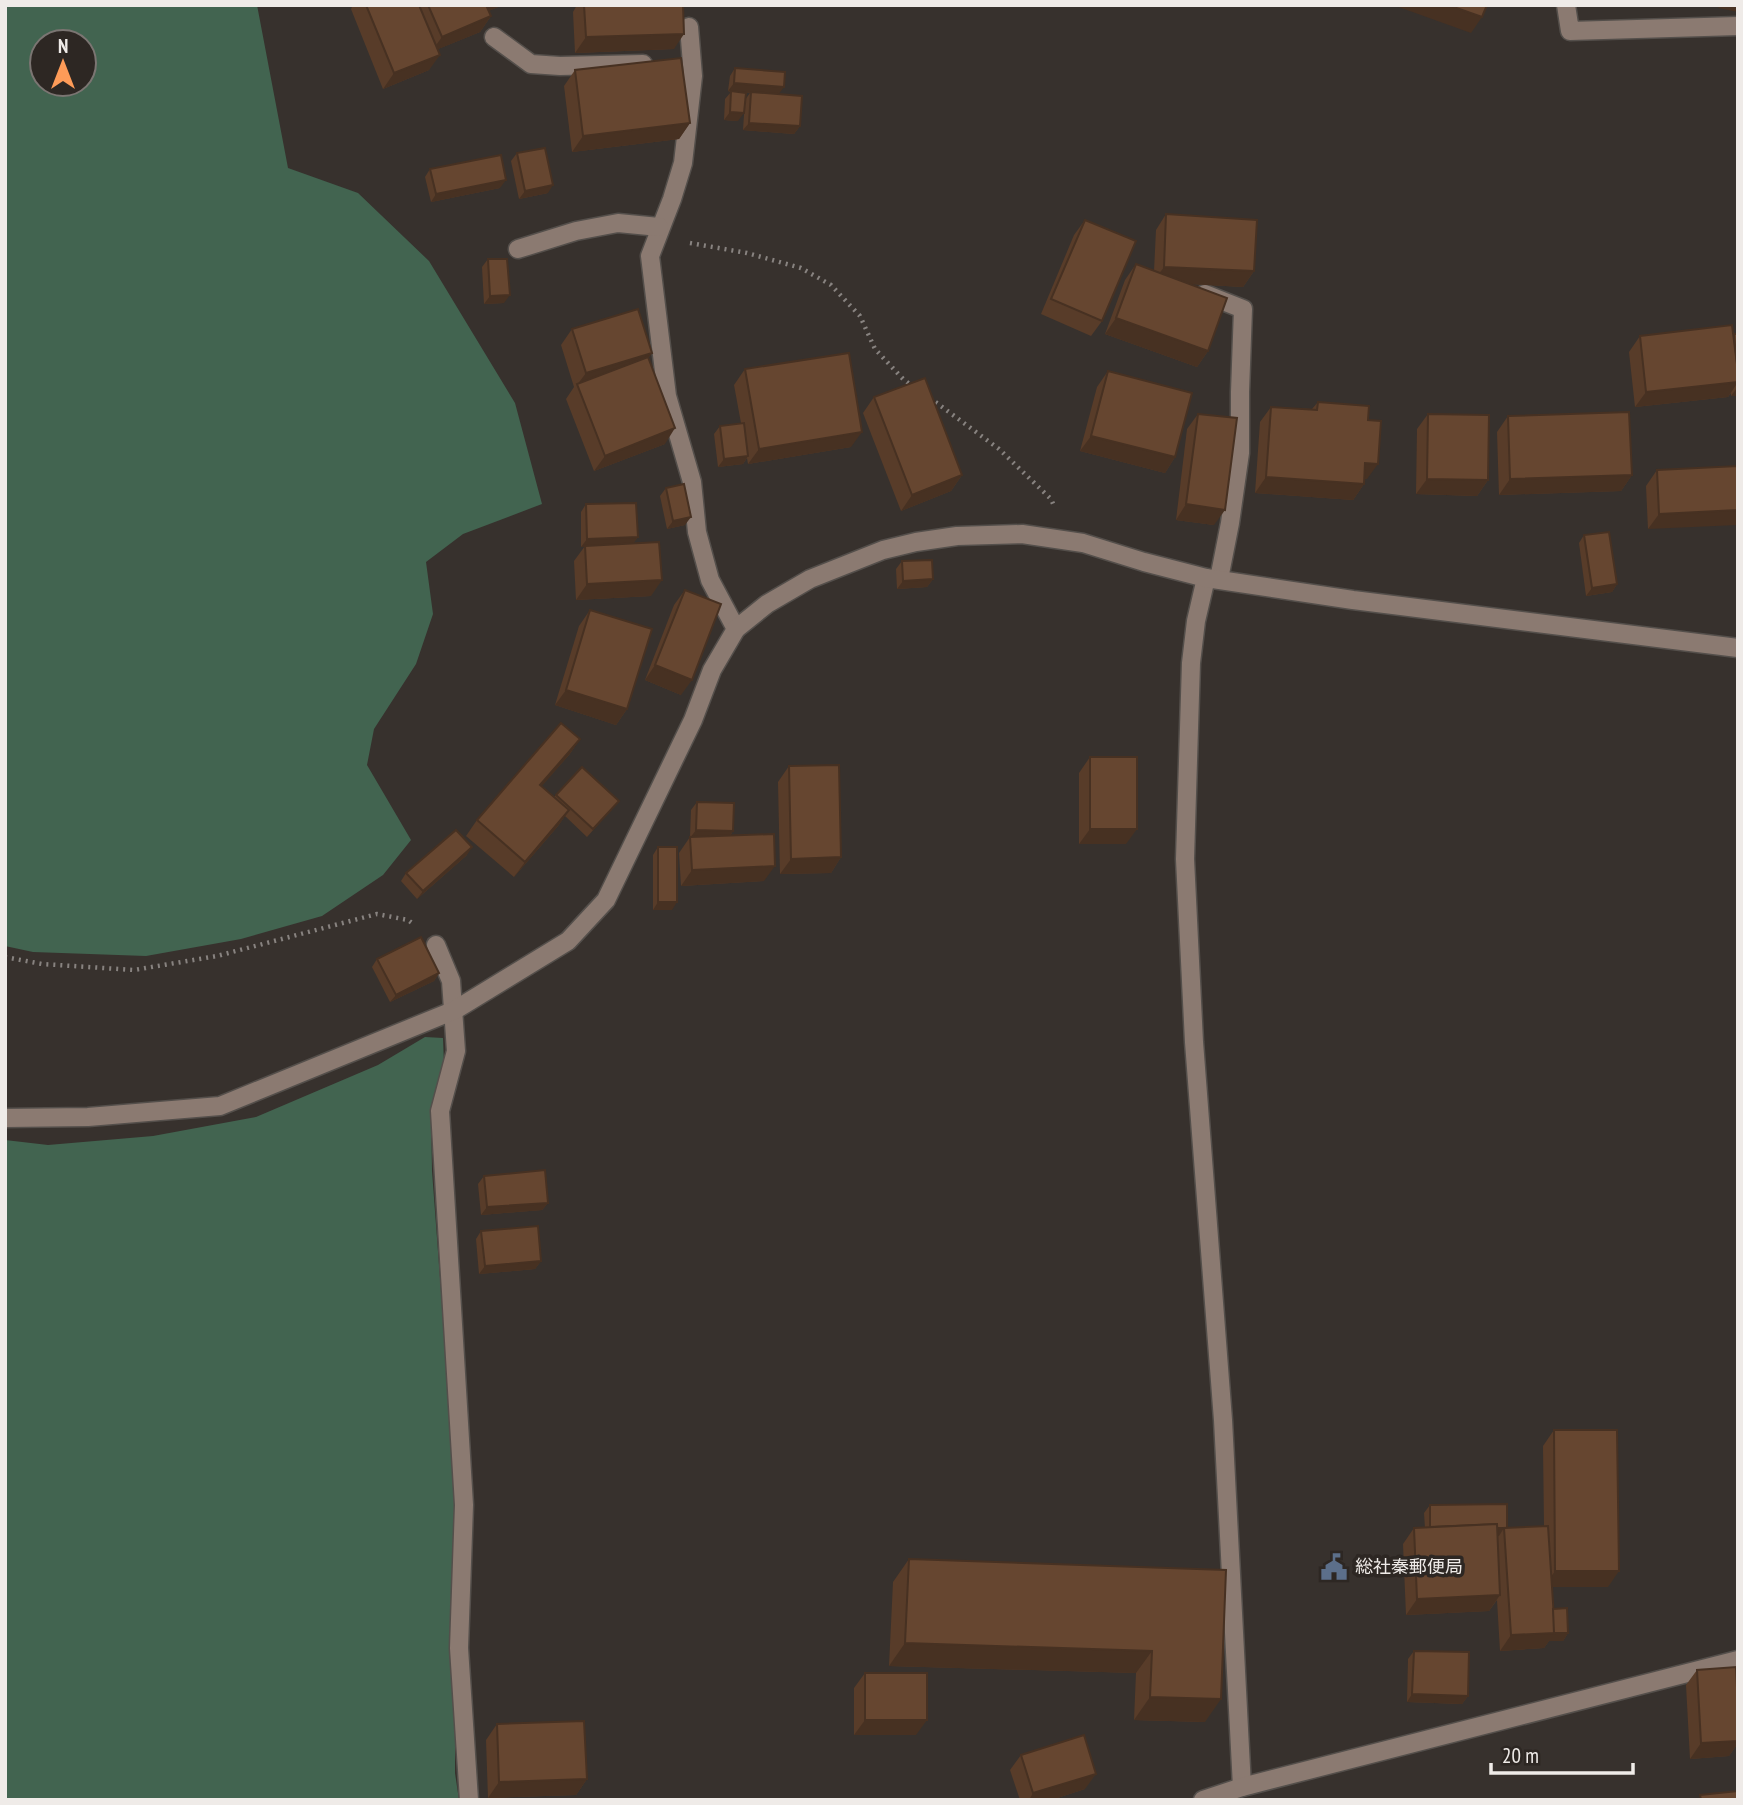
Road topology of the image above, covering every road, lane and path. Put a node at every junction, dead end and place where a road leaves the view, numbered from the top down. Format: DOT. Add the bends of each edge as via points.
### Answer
graph roads {
  1 [pos="1566,5"];
  2 [pos="1738,26"];
  3 [pos="689,27"];
  4 [pos="494,37"];
  5 [pos="656,64"];
  6 [pos="659,228"];
  7 [pos="518,249"];
  8 [pos="1205,294"];
  9 [pos="1066,540"];
  10 [pos="1213,579"];
  11 [pos="736,629"];
  12 [pos="1738,649"];
  13 [pos="436,945"];
  14 [pos="5,957"];
  15 [pos="454,1010"];
  16 [pos="5,1118"];
  17 [pos="1738,1660"];
  18 [pos="1242,1787"];
  19 [pos="469,1800"];
  20 [pos="1203,1800"];
  1 -- 2 [label="street" via="1570,31"];
  3 -- 6 [label="street" via="686,63 693,76 683,163"];
  4 -- 5 [label="street" via="531,64"];
  6 -- 7 [label="street" via="618,223"];
  6 -- 9 [label="path" via="695,245 802,268 831,285 860,316 875,349 904,380 999,449 1051,499"];
  6 -- 11 [label="street" via="650,256 667,396 692,482 697,532 710,580"];
  8 -- 10 [label="street" via="1243,309 1240,453"];
  9 -- 10 [label="street"];
  9 -- 11 [label="street" via="1023,534 957,536 883,550 810,579"];
  10 -- 12 [label="street"];
  10 -- 18 [label="street" via="1196,621 1191,663 1185,859 1223,1420"];
  11 -- 15 [label="street" via="712,670 693,720 606,900 568,942"];
  13 -- 14 [label="path" via="408,920 377,914 218,956 134,970"];
  13 -- 15 [label="street" via="451,981"];
  15 -- 16 [label="street" via="220,1107"];
  15 -- 19 [label="street" via="457,1051 440,1111 464,1505 459,1648"];
  17 -- 18 [label="street"];
  18 -- 20 [label="street"];
}
